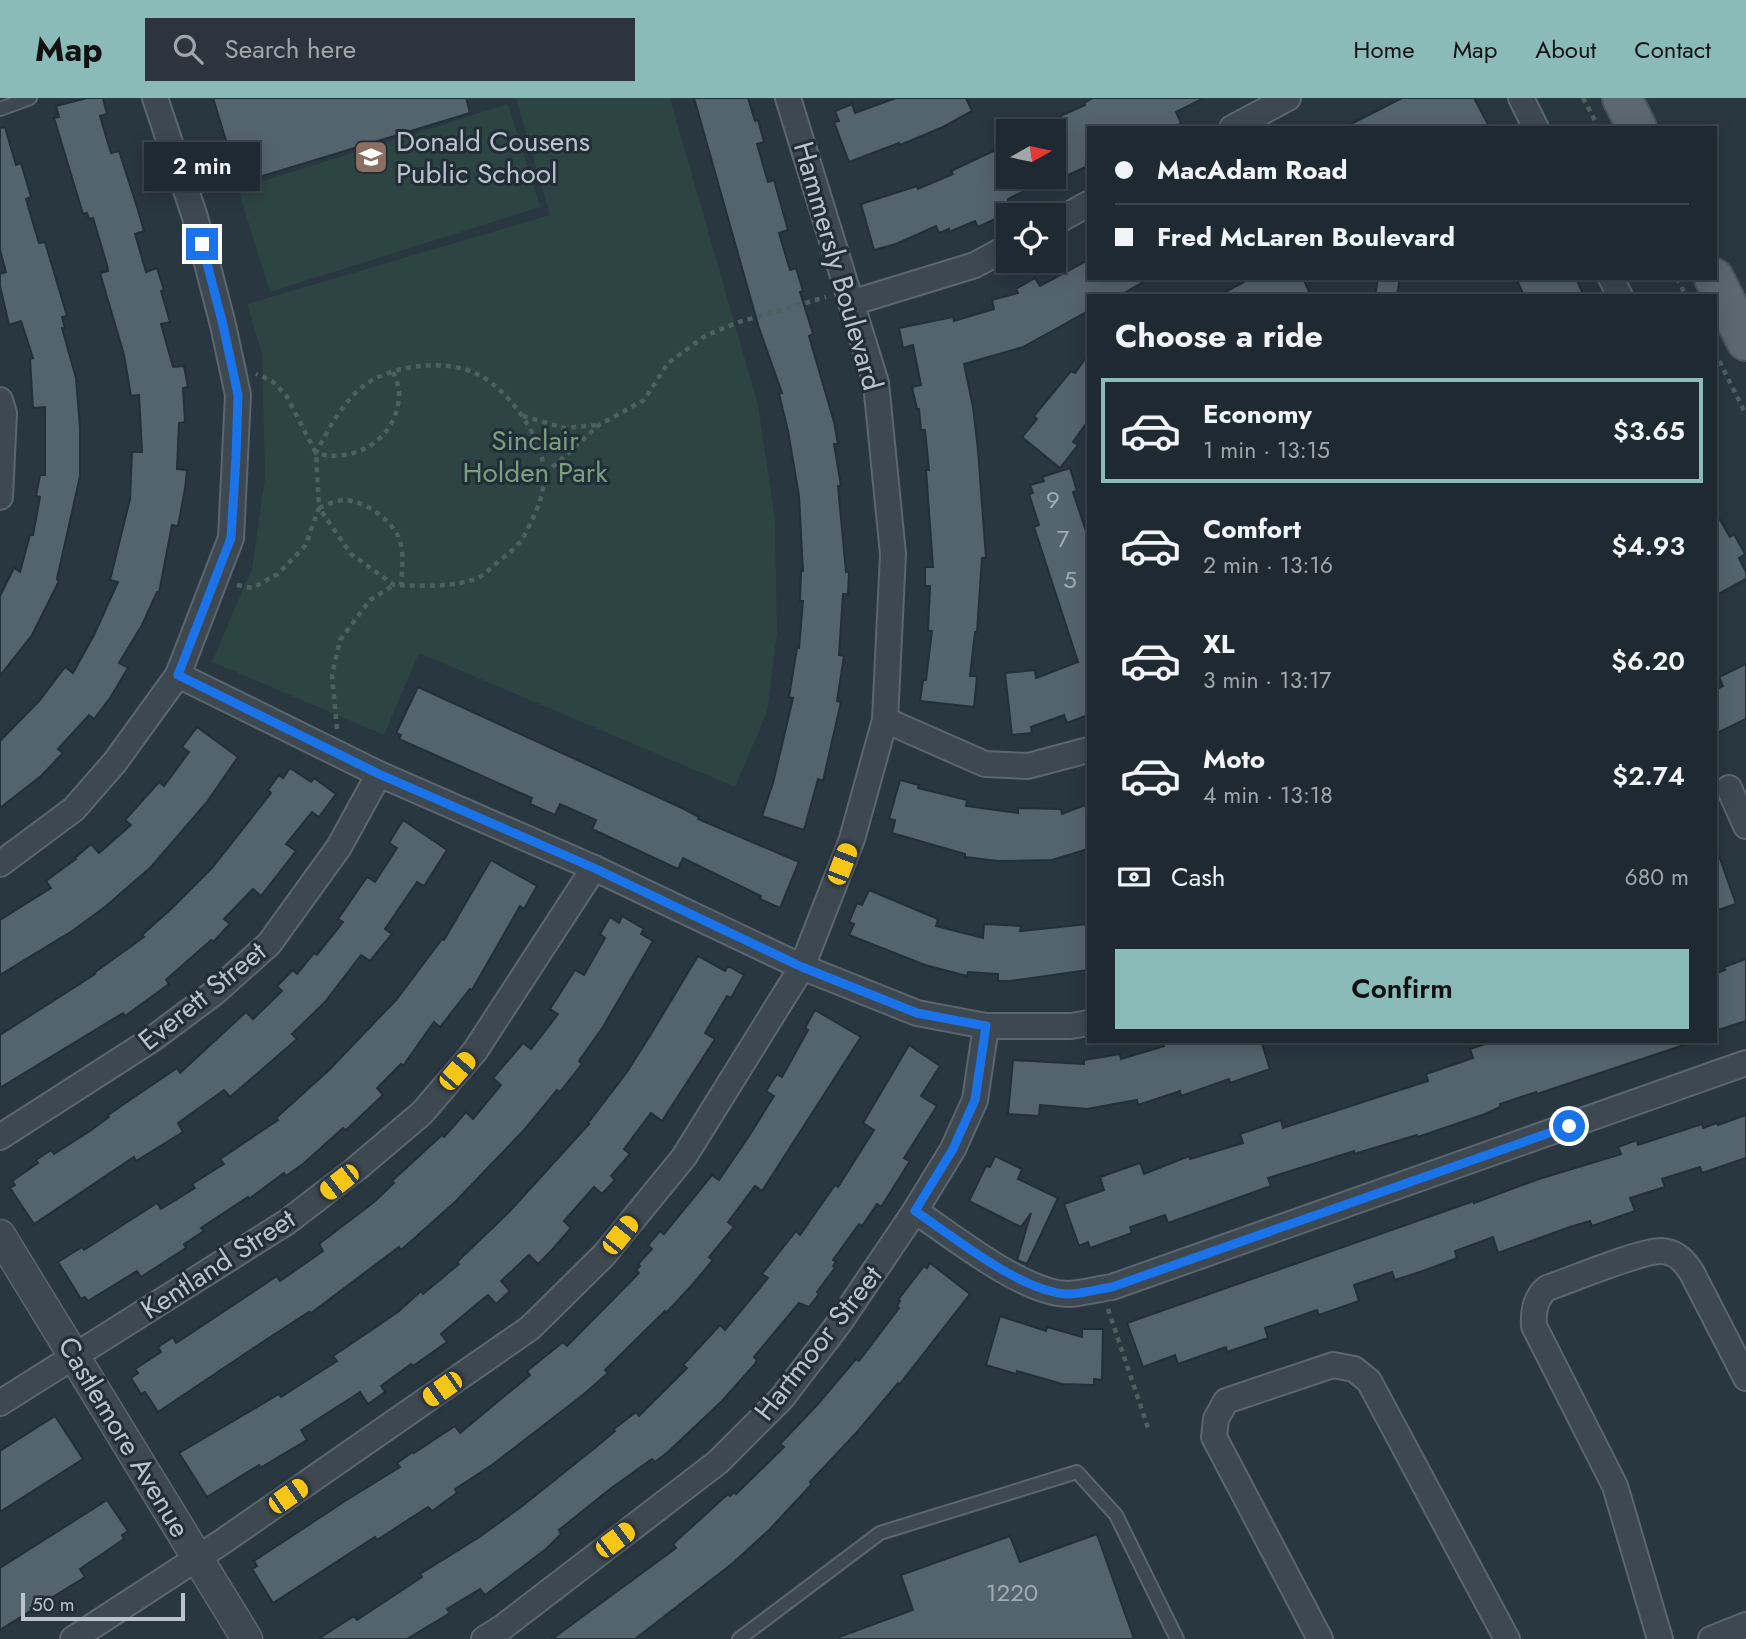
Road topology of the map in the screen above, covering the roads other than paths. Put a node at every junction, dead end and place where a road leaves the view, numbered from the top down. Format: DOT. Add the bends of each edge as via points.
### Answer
graph roads {
  1 [pos="30,98"];
  2 [pos="155,98"];
  3 [pos="788,98"];
  4 [pos="1288,98"];
  5 [pos="1521,98"];
  6 [pos="1622,98"];
  7 [pos="0,108"];
  8 [pos="1236,126"];
  9 [pos="1535,126"];
  10 [pos="1636,126"];
  11 [pos="1087,205"];
  12 [pos="1066,216"];
  13 [pos="996,254"];
  14 [pos="1715,280"];
  15 [pos="849,297"];
  16 [pos="1746,341"];
  17 [pos="0,400"];
  18 [pos="0,497"];
  19 [pos="178,675"];
  20 [pos="885,720"];
  21 [pos="1087,750"];
  22 [pos="379,774"];
  23 [pos="1730,787"];
  24 [pos="1746,826"];
  25 [pos="0,864"];
  26 [pos="594,868"];
  27 [pos="802,967"];
  28 [pos="1087,1023"];
  29 [pos="986,1026"];
  30 [pos="1746,1063"];
  31 [pos="0,1137"];
  32 [pos="915,1211"];
  33 [pos="0,1235"];
  34 [pos="75,1354"];
  35 [pos="1746,1378"];
  36 [pos="0,1403"];
  37 [pos="198,1558"];
  38 [pos="1746,1625"];
  39 [pos="73,1639"];
  40 [pos="247,1639"];
  41 [pos="484,1639"];
  42 [pos="739,1639"];
  43 [pos="1177,1639"];
  44 [pos="1320,1639"];
  45 [pos="1507,1639"];
  46 [pos="1660,1639"];
  47 [pos="1711,1639"];
  1 -- 7 [label="lane"];
  2 -- 19 [label="street" via="195,217 238,395 231,538"];
  3 -- 15 [label="street, Hammersly Boulevard"];
  4 -- 8 [label="street"];
  5 -- 9 [label="street"];
  6 -- 10 [label="main road"];
  11 -- 12 [label="street"];
  13 -- 15 [label="street" via="975,265"];
  14 -- 16 [label="main road"];
  15 -- 20 [label="street, Hammersly Boulevard" via="876,383 894,554"];
  17 -- 18 [label="street" via="4,413"];
  19 -- 22 [label="street"];
  19 -- 25 [label="street" via="74,809"];
  20 -- 21 [label="street" via="985,764 1028,766"];
  20 -- 27 [label="street, Hammersly Boulevard" via="852,839"];
  22 -- 26 [label="street"];
  22 -- 31 [label="street, Everett Street" via="339,847 269,944 151,1040"];
  23 -- 24 [label="street"];
  26 -- 27 [label="street"];
  26 -- 34 [label="street, Kentland Street" via="475,1051 422,1112 287,1222"];
  27 -- 29 [label="street" via="917,1013"];
  27 -- 37 [label="street, Hammersly Boulevard" via="684,1157 604,1255 530,1328"];
  28 -- 29 [label="street"];
  29 -- 32 [label="street, Hartmoor Street" via="975,1100 953,1149"];
  30 -- 32 [label="street" via="1101,1289 1069,1294 1042,1290"];
  32 -- 41 [label="street, Hartmoor Street" via="782,1398 736,1444"];
  33 -- 34 [label="street, Castlemore Avenue"];
  34 -- 36 [label="street, Kentland Street"];
  34 -- 37 [label="street, Castlemore Avenue"];
  35 -- 46 [label="street" via="1692,1273 1673,1254 1654,1251 1539,1294 1534,1326 1615,1486"];
  37 -- 39 [label="street, Hammersly Boulevard"];
  37 -- 40 [label="street, Castlemore Avenue"];
  38 -- 47 [label="street"];
  42 -- 43 [label="lane" via="880,1533 1077,1472 1116,1515"];
  44 -- 45 [label="street" via="1214,1437 1216,1419 1226,1401 1333,1365 1354,1368 1369,1381"];
}
